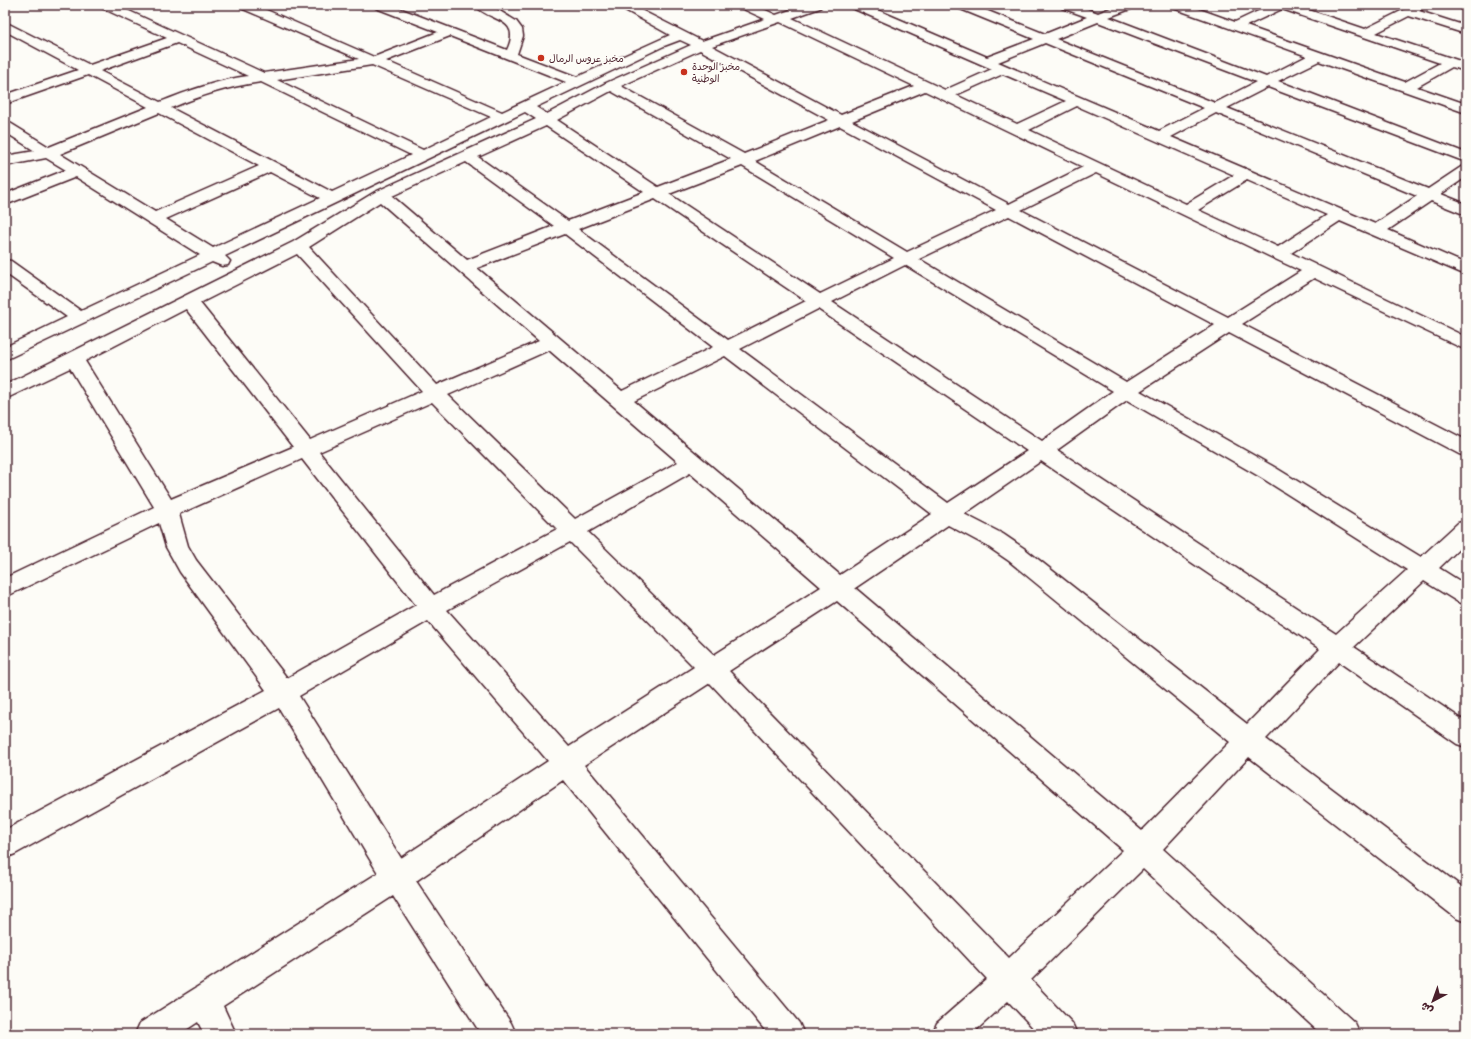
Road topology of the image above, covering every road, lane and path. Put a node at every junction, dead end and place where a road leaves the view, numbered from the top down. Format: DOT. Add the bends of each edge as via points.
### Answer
graph roads {
  1 [pos="106,5"];
  2 [pos="245,5"];
  3 [pos="380,5"];
  4 [pos="480,5"];
  5 [pos="622,5"];
  6 [pos="745,5"];
  7 [pos="816,5"];
  8 [pos="856,5"];
  9 [pos="962,5"];
  10 [pos="1066,5"];
  11 [pos="1129,5"];
  12 [pos="1177,5"];
  13 [pos="1281,5"];
  14 [pos="1417,7"];
  15 [pos="778,18"];
  16 [pos="1099,18"];
  17 [pos="5,26"];
  18 [pos="1235,26"];
  19 [pos="1466,30"];
  20 [pos="450,32"];
  21 [pos="1366,33"];
  22 [pos="681,35"];
  23 [pos="179,38"];
  24 [pos="1046,38"];
  25 [pos="702,45"];
  26 [pos="510,56"];
  27 [pos="1318,56"];
  28 [pos="375,61"];
  29 [pos="987,62"];
  30 [pos="1451,62"];
  31 [pos="1466,67"];
  32 [pos="1002,69"];
  33 [pos="89,70"];
  34 [pos="263,78"];
  35 [pos="1268,81"];
  36 [pos="578,82"];
  37 [pos="611,86"];
  38 [pos="926,86"];
  39 [pos="1406,87"];
  40 [pos="946,95"];
  41 [pos="5,100"];
  42 [pos="1077,101"];
  43 [pos="526,106"];
  44 [pos="159,107"];
  45 [pos="1216,108"];
  46 [pos="1466,109"];
  47 [pos="502,117"];
  48 [pos="546,120"];
  49 [pos="841,121"];
  50 [pos="5,126"];
  51 [pos="1017,130"];
  52 [pos="1159,137"];
  53 [pos="48,153"];
  54 [pos="422,155"];
  55 [pos="467,156"];
  56 [pos="1466,158"];
  57 [pos="743,160"];
  58 [pos="5,161"];
  59 [pos="271,166"];
  60 [pos="1096,167"];
  61 [pos="1466,170"];
  62 [pos="77,171"];
  63 [pos="1245,175"];
  64 [pos="656,194"];
  65 [pos="1429,194"];
  66 [pos="381,195"];
  67 [pos="331,198"];
  68 [pos="5,200"];
  69 [pos="1011,209"];
  70 [pos="1186,210"];
  71 [pos="1466,210"];
  72 [pos="1338,214"];
  73 [pos="155,218"];
  74 [pos="567,228"];
  75 [pos="1376,231"];
  76 [pos="299,246"];
  77 [pos="213,254"];
  78 [pos="1279,254"];
  79 [pos="905,259"];
  80 [pos="5,265"];
  81 [pos="466,266"];
  82 [pos="1466,270"];
  83 [pos="1313,271"];
  84 [pos="241,274"];
  85 [pos="189,301"];
  86 [pos="819,301"];
  87 [pos="80,318"];
  88 [pos="1228,325"];
  89 [pos="552,342"];
  90 [pos="1466,344"];
  91 [pos="726,348"];
  92 [pos="5,354"];
  93 [pos="74,360"];
  94 [pos="1126,391"];
  95 [pos="433,392"];
  96 [pos="5,393"];
  97 [pos="619,401"];
  98 [pos="304,449"];
  99 [pos="1466,449"];
  100 [pos="1042,451"];
  101 [pos="692,463"];
  102 [pos="167,510"];
  103 [pos="947,514"];
  104 [pos="1466,529"];
  105 [pos="572,531"];
  106 [pos="1422,568"];
  107 [pos="5,588"];
  108 [pos="838,588"];
  109 [pos="1466,596"];
  110 [pos="431,608"];
  111 [pos="1337,648"];
  112 [pos="712,669"];
  113 [pos="283,693"];
  114 [pos="1466,736"];
  115 [pos="1247,740"];
  116 [pos="566,764"];
  117 [pos="5,845"];
  118 [pos="1143,850"];
  119 [pos="397,877"];
  120 [pos="1466,908"];
  121 [pos="1009,980"];
  122 [pos="204,999"];
  123 [pos="151,1034"];
  124 [pos="220,1034"];
  125 [pos="500,1034"];
  126 [pos="788,1034"];
  127 [pos="948,1034"];
  128 [pos="1061,1034"];
  129 [pos="1344,1034"];
  1 -- 23 [label="street"];
  2 -- 28 [label="street"];
  3 -- 20 [label="street"];
  4 -- 26 [label="street" via="516,27 517,44"];
  5 -- 22 [label="street"];
  6 -- 15 [label="street"];
  7 -- 15 [label="street"];
  8 -- 29 [label="street"];
  9 -- 24 [label="street"];
  10 -- 16 [label="street"];
  11 -- 16 [label="street"];
  12 -- 18 [label="street"];
  13 -- 18 [label="street"];
  13 -- 21 [label="street"];
  14 -- 19 [label="street"];
  14 -- 21 [label="street"];
  15 -- 25 [label="street"];
  15 -- 38 [label="street"];
  16 -- 24 [label="street"];
  16 -- 35 [label="street"];
  17 -- 33 [label="street"];
  18 -- 27 [label="street"];
  20 -- 26 [label="street"];
  20 -- 28 [label="street"];
  21 -- 30 [label="street"];
  22 -- 25 [label="street"];
  22 -- 36 [label="street"];
  23 -- 33 [label="street"];
  23 -- 34 [label="street"];
  24 -- 29 [label="street"];
  24 -- 45 [label="street"];
  25 -- 37 [label="street"];
  25 -- 49 [label="street"];
  26 -- 36 [label="street"];
  27 -- 35 [label="street"];
  27 -- 39 [label="street"];
  28 -- 34 [label="street"];
  28 -- 47 [label="street"];
  29 -- 32 [label="street"];
  30 -- 31 [label="street"];
  30 -- 39 [label="street"];
  32 -- 40 [label="street"];
  32 -- 42 [label="street"];
  33 -- 41 [label="street"];
  33 -- 44 [label="street"];
  34 -- 44 [label="street" via="227,83"];
  34 -- 54 [label="street"];
  35 -- 45 [label="street"];
  35 -- 56 [label="street"];
  36 -- 43 [label="street"];
  37 -- 48 [label="street"];
  37 -- 57 [label="street"];
  38 -- 40 [label="street"];
  38 -- 49 [label="street"];
  39 -- 46 [label="street"];
  40 -- 51 [label="street"];
  42 -- 51 [label="street"];
  42 -- 52 [label="street"];
  43 -- 47 [label="street"];
  43 -- 48 [label="street"];
  44 -- 53 [label="street"];
  44 -- 59 [label="street"];
  45 -- 52 [label="street"];
  45 -- 65 [label="street"];
  47 -- 54 [label="street"];
  48 -- 55 [label="street"];
  48 -- 64 [label="street"];
  49 -- 57 [label="street"];
  49 -- 69 [label="street"];
  50 -- 53 [label="street"];
  51 -- 60 [label="street"];
  52 -- 63 [label="street"];
  53 -- 58 [label="street"];
  53 -- 62 [label="street"];
  54 -- 67 [label="street"];
  55 -- 66 [label="street"];
  55 -- 74 [label="street"];
  57 -- 64 [label="street"];
  57 -- 79 [label="street"];
  59 -- 67 [label="street"];
  59 -- 73 [label="street"];
  60 -- 69 [label="street"];
  60 -- 70 [label="street"];
  61 -- 65 [label="street"];
  62 -- 68 [label="street"];
  62 -- 73 [label="street"];
  63 -- 70 [label="street"];
  63 -- 72 [label="street"];
  64 -- 74 [label="street"];
  64 -- 86 [label="street"];
  65 -- 71 [label="street"];
  65 -- 75 [label="street"];
  66 -- 76 [label="street"];
  66 -- 81 [label="street"];
  67 -- 77 [label="street"];
  69 -- 79 [label="street"];
  69 -- 88 [label="street"];
  70 -- 78 [label="street"];
  72 -- 75 [label="street"];
  72 -- 78 [label="street"];
  73 -- 77 [label="street"];
  74 -- 81 [label="street"];
  74 -- 91 [label="street"];
  75 -- 82 [label="street"];
  76 -- 84 [label="street"];
  76 -- 95 [label="street"];
  77 -- 84 [label="street"];
  77 -- 87 [label="street"];
  78 -- 83 [label="street"];
  79 -- 86 [label="street"];
  79 -- 94 [label="street"];
  80 -- 87 [label="street"];
  81 -- 89 [label="street"];
  83 -- 88 [label="street"];
  83 -- 90 [label="street"];
  84 -- 85 [label="street"];
  85 -- 93 [label="street"];
  85 -- 98 [label="street"];
  86 -- 91 [label="street"];
  86 -- 100 [label="street"];
  87 -- 92 [label="street"];
  88 -- 94 [label="street"];
  88 -- 99 [label="street"];
  89 -- 95 [label="street"];
  89 -- 97 [label="street"];
  91 -- 97 [label="street"];
  91 -- 103 [label="street"];
  93 -- 96 [label="street"];
  93 -- 102 [label="street"];
  94 -- 100 [label="street"];
  94 -- 106 [label="street" via="1269,473"];
  95 -- 98 [label="street"];
  95 -- 105 [label="street"];
  97 -- 101 [label="street"];
  98 -- 102 [label="street"];
  98 -- 110 [label="street"];
  100 -- 103 [label="street"];
  100 -- 111 [label="street"];
  101 -- 105 [label="street"];
  101 -- 108 [label="street"];
  102 -- 107 [label="street"];
  102 -- 113 [label="street" via="177,547 188,566"];
  103 -- 108 [label="street"];
  103 -- 115 [label="street" via="1017,555"];
  104 -- 106 [label="street"];
  105 -- 110 [label="street"];
  105 -- 112 [label="street"];
  106 -- 109 [label="street"];
  106 -- 111 [label="street"];
  108 -- 112 [label="street"];
  108 -- 118 [label="street"];
  110 -- 113 [label="street"];
  110 -- 116 [label="street"];
  111 -- 114 [label="street"];
  111 -- 115 [label="street"];
  112 -- 116 [label="street"];
  112 -- 121 [label="street"];
  113 -- 117 [label="street"];
  113 -- 119 [label="street"];
  115 -- 118 [label="street"];
  115 -- 120 [label="street"];
  116 -- 119 [label="street"];
  116 -- 126 [label="street"];
  118 -- 121 [label="street"];
  118 -- 129 [label="street"];
  119 -- 122 [label="street"];
  119 -- 125 [label="street"];
  121 -- 127 [label="street"];
  121 -- 128 [label="street"];
  122 -- 123 [label="street"];
  122 -- 124 [label="street"];
}
